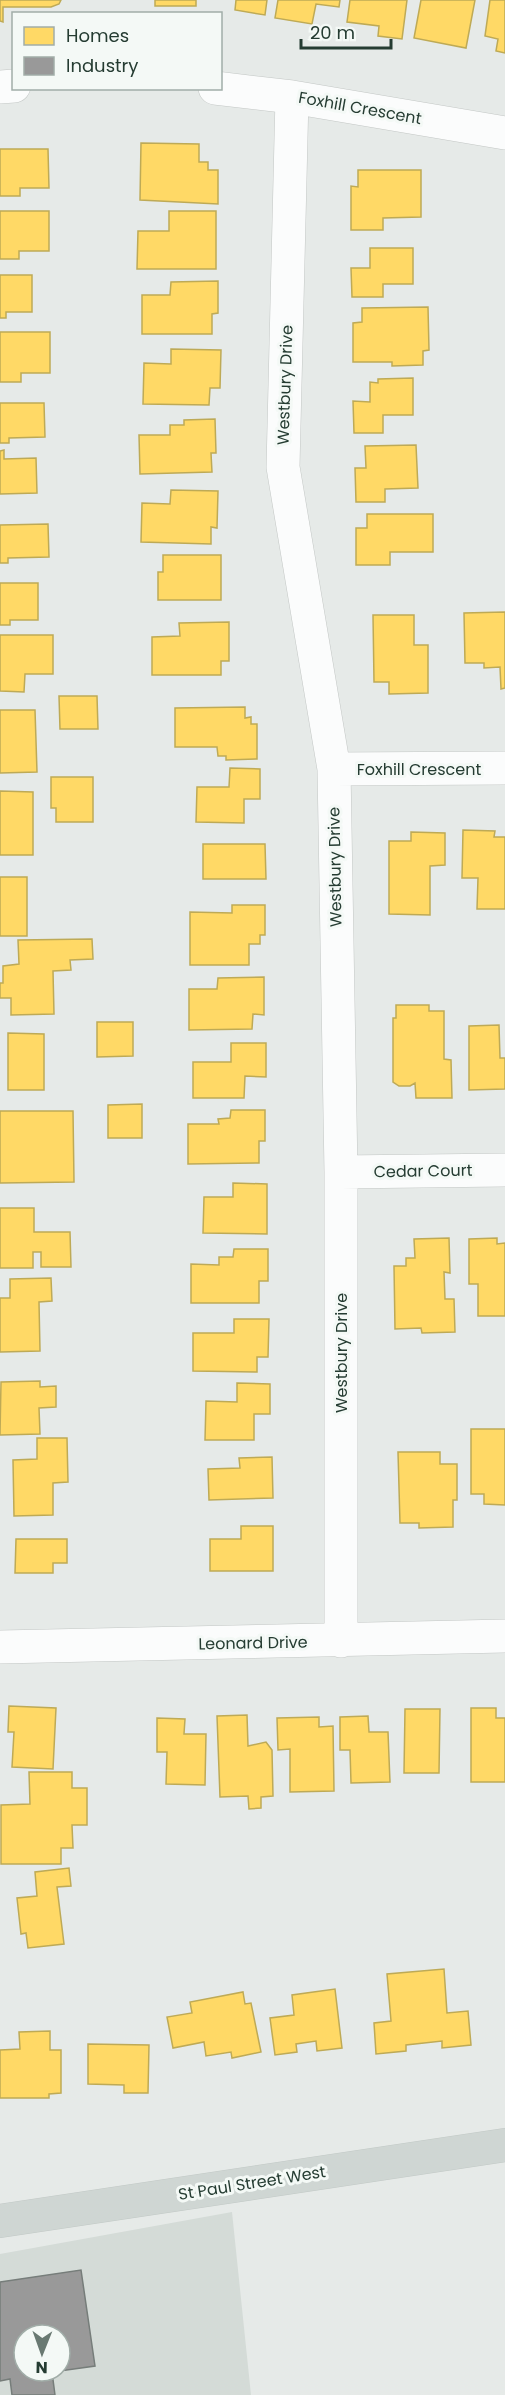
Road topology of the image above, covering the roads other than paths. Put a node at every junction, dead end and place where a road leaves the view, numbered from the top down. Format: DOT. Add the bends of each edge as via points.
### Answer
graph roads {
  1 [pos="222,89"];
  2 [pos="292,97"];
  3 [pos="505,133"];
  4 [pos="505,768"];
  5 [pos="334,769"];
  6 [pos="505,1170"];
  7 [pos="341,1172"];
  8 [pos="505,1636"];
  9 [pos="341,1641"];
  10 [pos="0,1647"];
  11 [pos="505,2145"];
  12 [pos="0,2222"];
  1 -- 2 [label="street, Foxhill Crescent"];
  2 -- 3 [label="street, Foxhill Crescent"];
  2 -- 5 [label="street, Westbury Drive" via="283,467"];
  4 -- 5 [label="street, Foxhill Crescent"];
  5 -- 7 [label="street, Westbury Drive"];
  6 -- 7 [label="street, Cedar Court"];
  7 -- 9 [label="street, Westbury Drive"];
  8 -- 9 [label="street, Leonard Drive"];
  9 -- 10 [label="street, Leonard Drive"];
  11 -- 12 [label="main road, St Paul Street West"];
}
